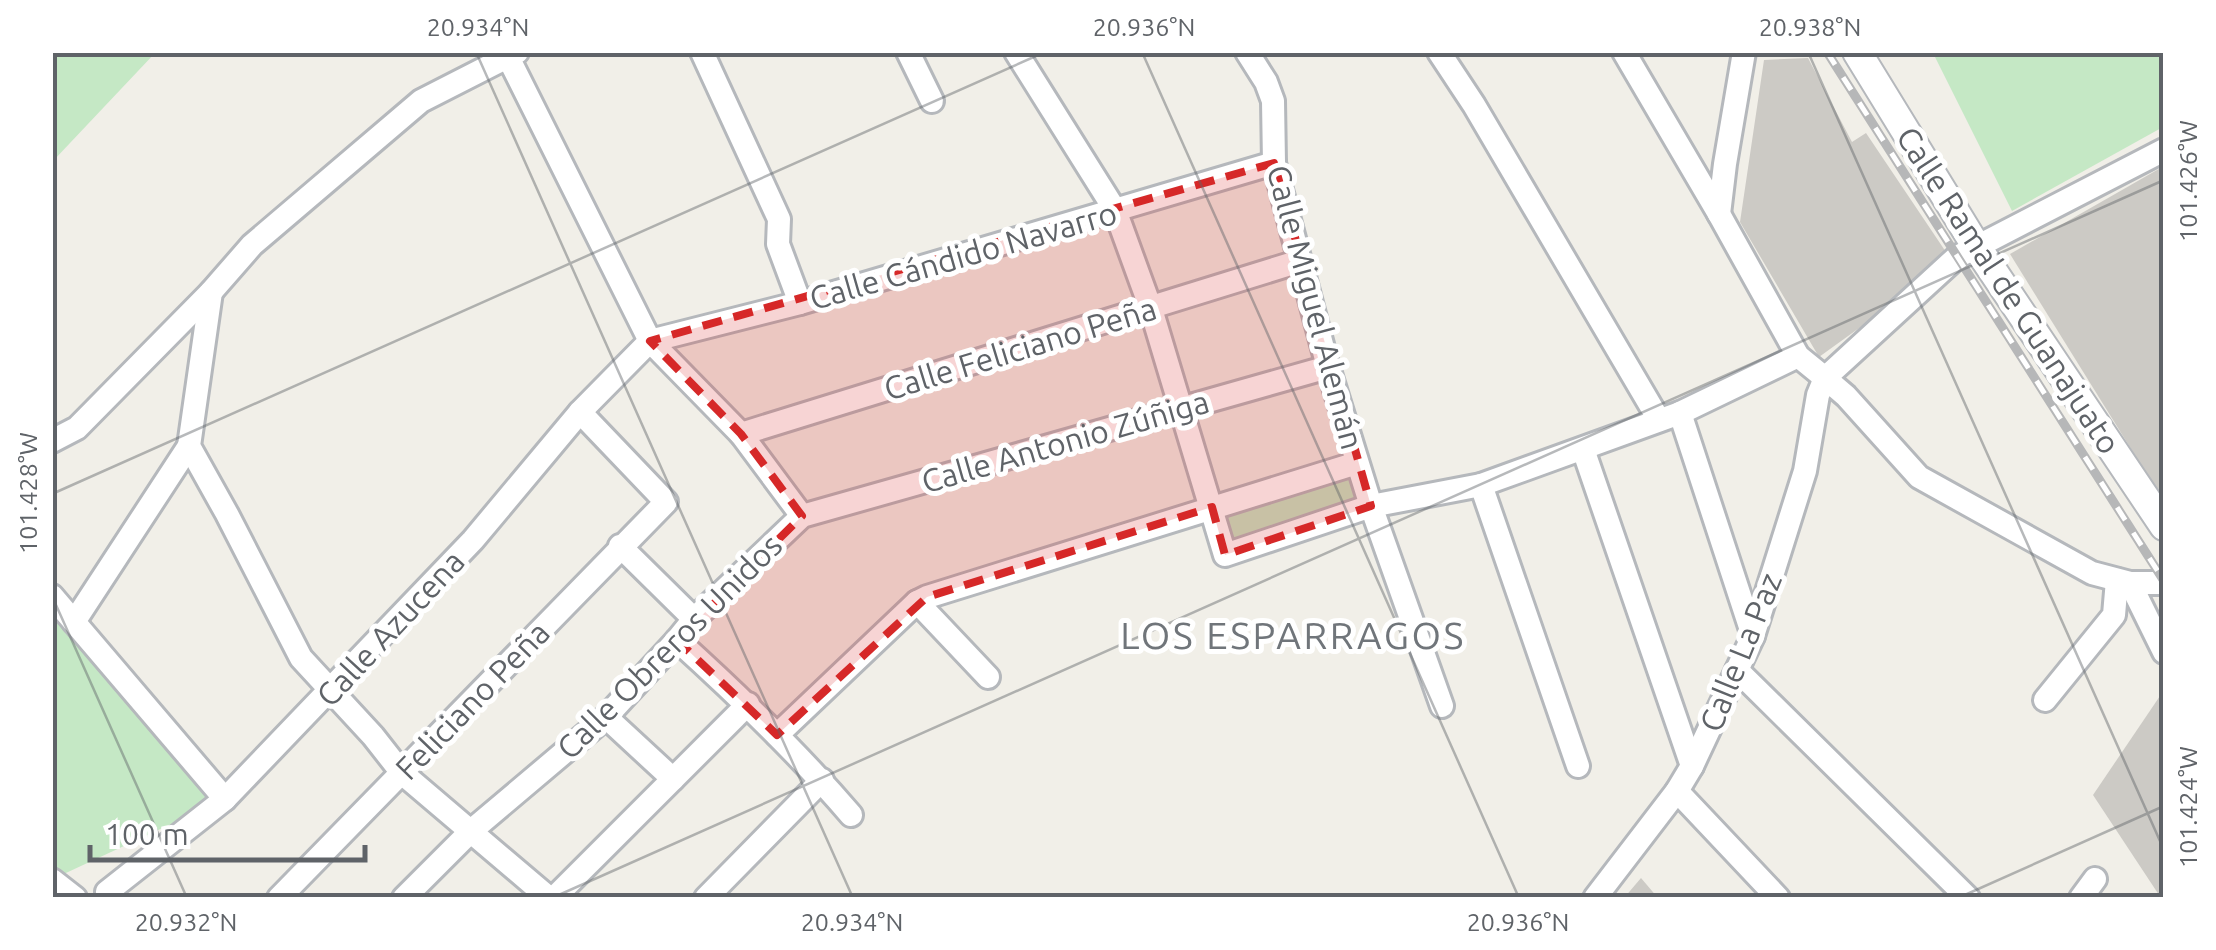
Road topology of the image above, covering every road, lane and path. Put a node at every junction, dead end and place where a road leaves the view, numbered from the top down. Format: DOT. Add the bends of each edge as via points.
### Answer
graph roads {
  1 [pos="702,52"];
  2 [pos="908,52"];
  3 [pos="1016,52"];
  4 [pos="1246,52"];
  5 [pos="1438,52"];
  6 [pos="1624,52"];
  7 [pos="1744,52"];
  8 [pos="1857,52"];
  9 [pos="497,57"];
  10 [pos="932,102"];
  11 [pos="2164,150"];
  12 [pos="1274,163"];
  13 [pos="1115,210"];
  14 [pos="1718,214"];
  15 [pos="1976,246"];
  16 [pos="1300,261"];
  17 [pos="211,292"];
  18 [pos="800,303"];
  19 [pos="1151,308"];
  20 [pos="650,340"];
  21 [pos="1798,356"];
  22 [pos="1328,367"];
  23 [pos="1824,378"];
  24 [pos="1180,408"];
  25 [pos="580,412"];
  26 [pos="1670,417"];
  27 [pos="741,434"];
  28 [pos="52,441"];
  29 [pos="189,446"];
  30 [pos="1583,449"];
  31 [pos="1357,463"];
  32 [pos="1480,485"];
  33 [pos="1371,506"];
  34 [pos="1212,507"];
  35 [pos="802,516"];
  36 [pos="2164,526"];
  37 [pos="620,546"];
  38 [pos="2123,582"];
  39 [pos="2164,583"];
  40 [pos="52,596"];
  41 [pos="917,602"];
  42 [pos="694,619"];
  43 [pos="74,622"];
  44 [pos="1752,636"];
  45 [pos="677,640"];
  46 [pos="2164,652"];
  47 [pos="1737,670"];
  48 [pos="988,677"];
  49 [pos="331,690"];
  50 [pos="2045,700"];
  51 [pos="748,704"];
  52 [pos="1442,706"];
  53 [pos="606,716"];
  54 [pos="777,735"];
  55 [pos="1578,766"];
  56 [pos="1692,766"];
  57 [pos="402,773"];
  58 [pos="673,779"];
  59 [pos="822,780"];
  60 [pos="1677,791"];
  61 [pos="225,799"];
  62 [pos="851,815"];
  63 [pos="471,831"];
  64 [pos="52,880"];
  65 [pos="107,892"];
  66 [pos="75,898"];
  67 [pos="279,898"];
  68 [pos="404,898"];
  69 [pos="551,898"];
  70 [pos="706,898"];
  71 [pos="1595,898"];
  72 [pos="1778,898"];
  73 [pos="1968,898"];
  1 -- 18 [label="street" via="780,219 778,244"];
  2 -- 10 [label="street"];
  3 -- 13 [label="street"];
  4 -- 12 [label="street, Calle Miguel Alemán" via="1273,101"];
  5 -- 26 [label="street"];
  6 -- 14 [label="street"];
  7 -- 14 [label="street"];
  8 -- 15 [label="street, Calle Ramal de Guanajuato"];
  9 -- 17 [label="street" via="420,100 252,245"];
  9 -- 20 [label="street"];
  11 -- 15 [label="street"];
  12 -- 13 [label="street, Calle Cándido Navarro"];
  12 -- 16 [label="street, Calle Miguel Alemán"];
  13 -- 18 [label="street, Calle Cándido Navarro"];
  13 -- 19 [label="street"];
  14 -- 21 [label="street"];
  15 -- 23 [label="street"];
  15 -- 36 [label="street, Calle Ramal de Guanajuato"];
  16 -- 19 [label="street, Calle Feliciano Peña"];
  16 -- 22 [label="street, Calle Miguel Alemán"];
  17 -- 28 [label="street" via="77,428"];
  17 -- 29 [label="street"];
  18 -- 20 [label="street, Calle Cándido Navarro"];
  19 -- 24 [label="street"];
  19 -- 27 [label="street, Calle Feliciano Peña"];
  20 -- 25 [label="street, Calle Azucena"];
  20 -- 27 [label="street"];
  21 -- 23 [label="street"];
  21 -- 26 [label="street"];
  22 -- 24 [label="street, Calle Antonio Zúñiga"];
  22 -- 31 [label="street, Calle Miguel Alemán"];
  23 -- 38 [label="street" via="1918,477 2092,572"];
  23 -- 44 [label="street, Calle La Paz" via="1805,470"];
  24 -- 34 [label="street"];
  24 -- 35 [label="street, Calle Antonio Zúñiga"];
  25 -- 37 [label="street, Feliciano Peña" via="666,502"];
  25 -- 49 [label="street, Calle Azucena" via="473,540"];
  26 -- 30 [label="street"];
  26 -- 44 [label="street"];
  27 -- 35 [label="street"];
  29 -- 43 [label="street"];
  29 -- 49 [label="street" via="301,658"];
  30 -- 32 [label="street"];
  30 -- 56 [label="street"];
  31 -- 33 [label="street, Calle Miguel Alemán"];
  31 -- 34 [label="street"];
  32 -- 33 [label="street"];
  32 -- 55 [label="street"];
  33 -- 34 [label="street" via="1225,555"];
  33 -- 52 [label="street, Calle Miguel Alemán"];
  34 -- 41 [label="street"];
  35 -- 42 [label="street, Calle Obreros Unidos"];
  37 -- 42 [label="street"];
  37 -- 57 [label="street, Feliciano Peña"];
  38 -- 39 [label="street"];
  38 -- 46 [label="street"];
  38 -- 50 [label="street" via="2114,615"];
  40 -- 43 [label="street"];
  41 -- 48 [label="street"];
  41 -- 54 [label="street"];
  42 -- 45 [label="street, Calle Obreros Unidos"];
  43 -- 61 [label="street"];
  44 -- 47 [label="street, Calle La Paz"];
  45 -- 51 [label="street"];
  45 -- 53 [label="street, Calle Obreros Unidos"];
  47 -- 56 [label="street, Calle La Paz"];
  47 -- 73 [label="street"];
  49 -- 57 [label="street"];
  49 -- 61 [label="street, Calle Azucena"];
  51 -- 54 [label="street"];
  51 -- 58 [label="street"];
  53 -- 58 [label="street"];
  53 -- 63 [label="street, Calle Obreros Unidos"];
  54 -- 59 [label="street"];
  56 -- 60 [label="street, Calle La Paz"];
  57 -- 63 [label="street"];
  57 -- 67 [label="street, Feliciano Peña"];
  58 -- 69 [label="street"];
  59 -- 62 [label="street"];
  59 -- 70 [label="street"];
  60 -- 71 [label="street, Calle La Paz"];
  60 -- 72 [label="street"];
  61 -- 65 [label="street, Calle Azucena"];
  63 -- 68 [label="street, Calle Obreros Unidos"];
  63 -- 69 [label="street"];
  64 -- 66 [label="street"];
}
